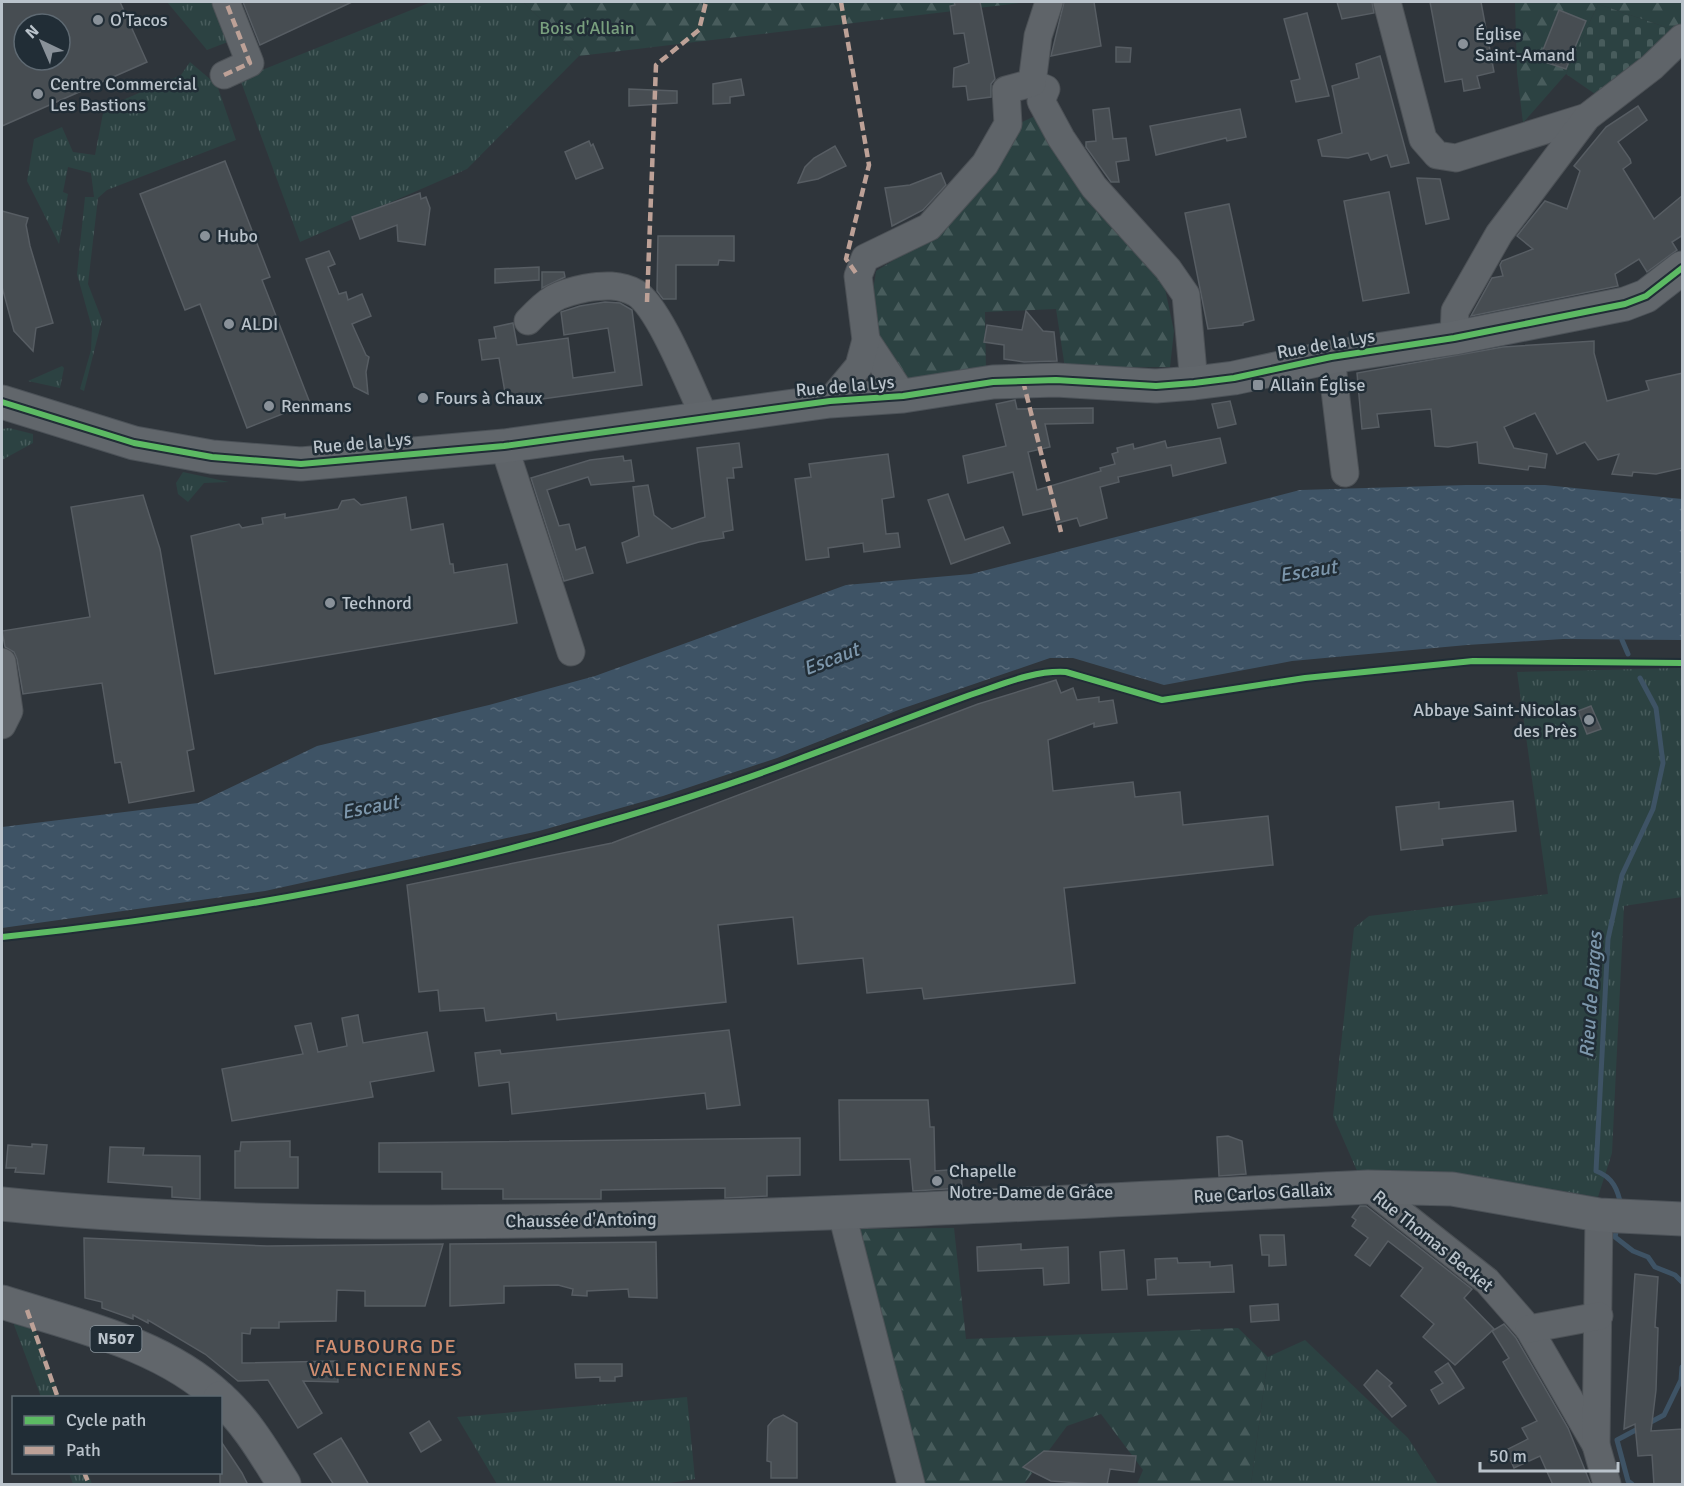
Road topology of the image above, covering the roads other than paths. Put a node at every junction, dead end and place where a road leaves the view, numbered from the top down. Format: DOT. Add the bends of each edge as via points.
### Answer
graph roads {
  1 [pos="226,2"];
  2 [pos="1049,2"];
  3 [pos="1387,2"];
  4 [pos="1683,38"];
  5 [pos="224,75"];
  6 [pos="1032,83"];
  7 [pos="1587,117"];
  8 [pos="1683,268"];
  9 [pos="528,321"];
  10 [pos="1454,338"];
  11 [pos="866,340"];
  12 [pos="1331,357"];
  13 [pos="1194,383"];
  14 [pos="903,396"];
  15 [pos="830,401"];
  16 [pos="7,407"];
  17 [pos="705,418"];
  18 [pos="504,446"];
  19 [pos="1346,473"];
  20 [pos="571,652"];
  21 [pos="2,662"];
  22 [pos="2,725"];
  23 [pos="1368,1187"];
  24 [pos="2,1204"];
  25 [pos="41,1208"];
  26 [pos="2,1212"];
  27 [pos="842,1214"];
  28 [pos="1599,1215"];
  29 [pos="1683,1219"];
  30 [pos="2,1302"];
  31 [pos="1599,1316"];
  32 [pos="1529,1329"];
  33 [pos="218,1396"];
  34 [pos="222,1400"];
  35 [pos="1596,1445"];
  36 [pos="284,1485"];
  37 [pos="911,1485"];
  38 [pos="1607,1485"];
  1 -- 5 [label="street" via="250,63"];
  2 -- 6 [label="street" via="1038,36"];
  3 -- 7 [label="street" via="1423,139 1437,154 1456,158"];
  4 -- 7 [label="street"];
  6 -- 11 [label="street" via="1006,90 1008,124 985,164 928,227 865,258 858,276"];
  6 -- 13 [label="street" via="1046,89 1041,101 1094,187 1168,269 1186,295"];
  7 -- 10 [label="street" via="1499,234 1455,311"];
  8 -- 10 [label="main road, Rue de la Lys" via="1646,296 1625,304"];
  9 -- 17 [label="street" via="550,298 574,290 607,284 635,292 647,302 663,328"];
  10 -- 12 [label="main road, Rue de la Lys"];
  11 -- 14 [label="street"];
  11 -- 15 [label="street" via="859,366"];
  12 -- 13 [label="main road, Rue de la Lys"];
  12 -- 19 [label="street, Rue de la Lys"];
  13 -- 14 [label="main road, Rue de la Lys" via="1156,386 1056,380 993,382"];
  14 -- 15 [label="main road, Rue de la Lys"];
  15 -- 17 [label="main road, Rue de la Lys"];
  16 -- 18 [label="main road, Rue de la Lys" via="134,444 236,460 301,464"];
  17 -- 18 [label="main road, Rue de la Lys"];
  18 -- 20 [label="street"];
  21 -- 22 [label="street" via="9,711"];
  23 -- 27 [label="main road, Rue Carlos Gallaix"];
  23 -- 28 [label="main road, Rue Carlos Gallaix" via="1452,1189"];
  23 -- 32 [label="street, Rue Thomas Becket" via="1487,1281"];
  24 -- 25 [label="main road"];
  25 -- 26 [label="main road"];
  25 -- 27 [label="main road, Chaussée d'Antoing" via="192,1220 422,1223"];
  27 -- 37 [label="street"];
  28 -- 29 [label="main road, Rue Carlos Gallaix"];
  28 -- 31 [label="street, Rue Thomas Becket"];
  30 -- 33 [label="main road, N507" via="176,1363"];
  31 -- 32 [label="street"];
  31 -- 35 [label="street, Rue Thomas Becket"];
  32 -- 35 [label="street, Rue Thomas Becket"];
  34 -- 36 [label="main road, N507" via="258,1443"];
  35 -- 38 [label="street, Rue Thomas Becket"];
}
